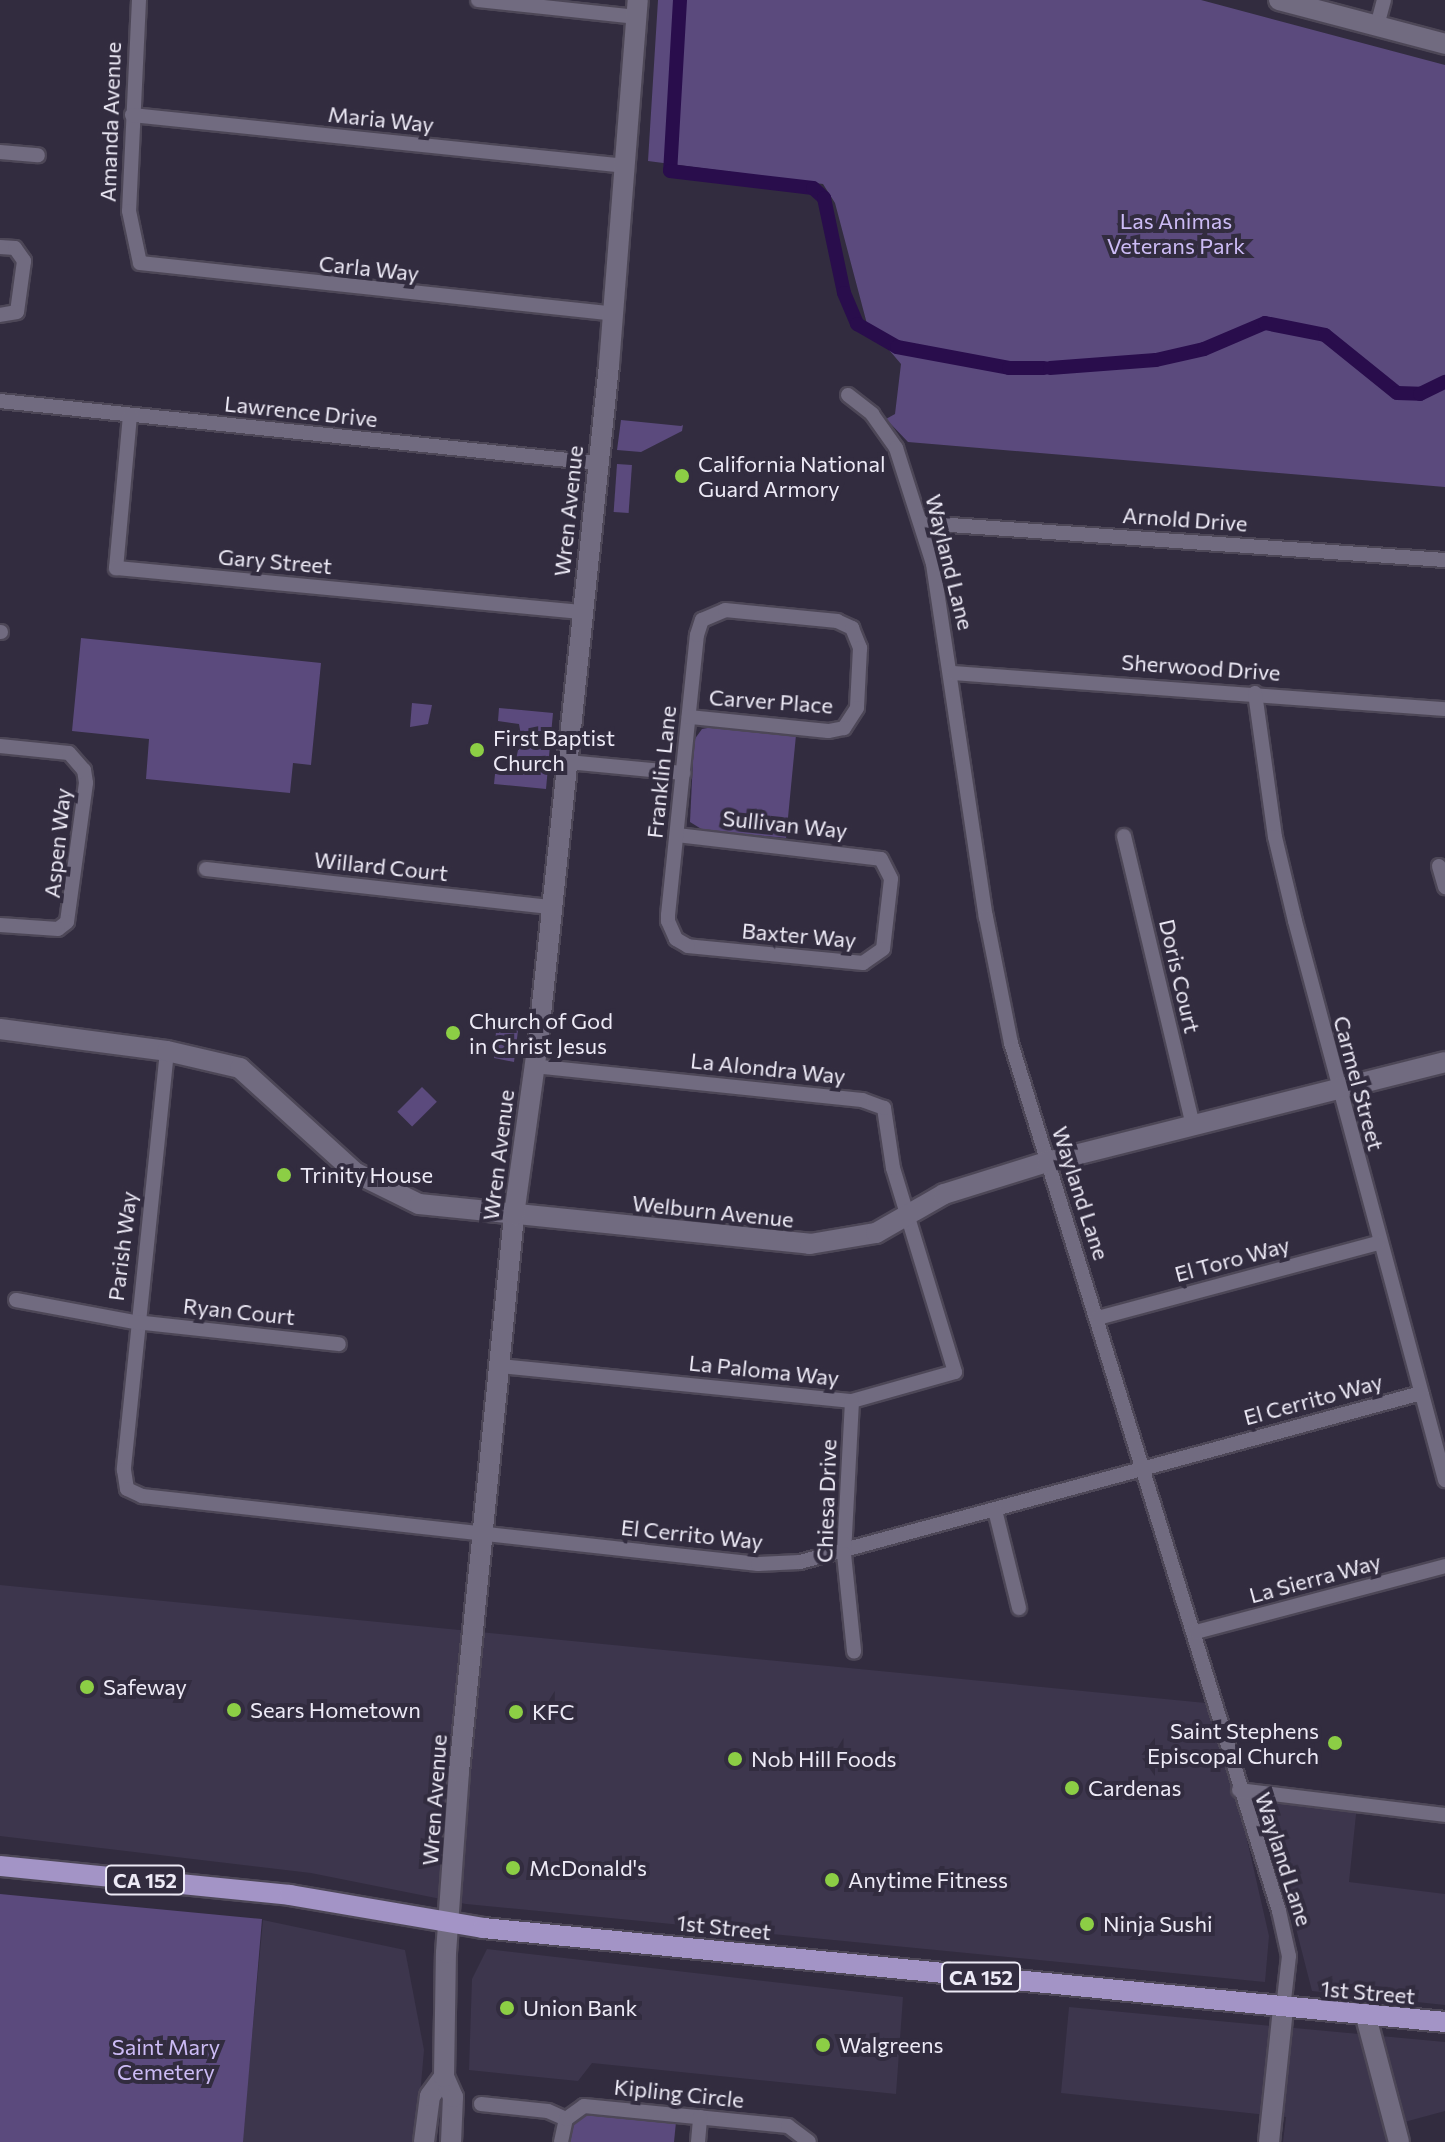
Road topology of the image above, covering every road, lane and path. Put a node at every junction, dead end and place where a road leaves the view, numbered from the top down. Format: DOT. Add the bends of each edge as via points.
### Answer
graph roads {
  1 [pos="139,0"];
  2 [pos="478,0"];
  3 [pos="1279,0"];
  4 [pos="1384,0"];
  5 [pos="638,8"];
  6 [pos="1377,26"];
  7 [pos="1445,44"];
  8 [pos="132,115"];
  9 [pos="0,152"];
  10 [pos="38,155"];
  11 [pos="626,166"];
  12 [pos="133,245"];
  13 [pos="0,247"];
  14 [pos="614,314"];
  15 [pos="0,315"];
  16 [pos="848,395"];
  17 [pos="0,401"];
  18 [pos="130,415"];
  19 [pos="597,463"];
  20 [pos="922,523"];
  21 [pos="1445,560"];
  22 [pos="582,612"];
  23 [pos="855,632"];
  24 [pos="953,673"];
  25 [pos="1255,693"];
  26 [pos="1445,709"];
  27 [pos="689,717"];
  28 [pos="0,746"];
  29 [pos="567,762"];
  30 [pos="683,773"];
  31 [pos="677,835"];
  32 [pos="1124,836"];
  33 [pos="886,864"];
  34 [pos="1439,866"];
  35 [pos="206,869"];
  36 [pos="1445,887"];
  37 [pos="552,907"];
  38 [pos="0,925"];
  39 [pos="672,934"];
  40 [pos="0,1029"];
  41 [pos="167,1051"];
  42 [pos="1445,1062"];
  43 [pos="534,1066"];
  44 [pos="1337,1090"];
  45 [pos="1193,1126"];
  46 [pos="1047,1162"];
  47 [pos="514,1215"];
  48 [pos="907,1217"];
  49 [pos="1378,1243"];
  50 [pos="16,1300"];
  51 [pos="1098,1318"];
  52 [pos="135,1322"];
  53 [pos="339,1344"];
  54 [pos="500,1366"];
  55 [pos="1421,1393"];
  56 [pos="852,1401"];
  57 [pos="1438,1426"];
  58 [pos="126,1447"];
  59 [pos="1144,1466"];
  60 [pos="1445,1480"];
  61 [pos="995,1510"];
  62 [pos="481,1536"];
  63 [pos="844,1554"];
  64 [pos="1445,1566"];
  65 [pos="1019,1608"];
  66 [pos="1196,1632"];
  67 [pos="854,1651"];
  68 [pos="1239,1790"];
  69 [pos="1445,1815"];
  70 [pos="0,1866"];
  71 [pos="448,1922"];
  72 [pos="1283,2009"];
  73 [pos="1366,2017"];
  74 [pos="1445,2022"];
  75 [pos="444,2077"];
  76 [pos="481,2104"];
  77 [pos="700,2117"];
  78 [pos="566,2119"];
  79 [pos="424,2142"];
  80 [pos="451,2142"];
  81 [pos="561,2142"];
  82 [pos="698,2142"];
  83 [pos="809,2142"];
  84 [pos="1269,2142"];
  85 [pos="1399,2142"];
  1 -- 8 [label="street, Amanda Avenue"];
  2 -- 5 [label="street"];
  3 -- 6 [label="street"];
  4 -- 6 [label="street"];
  5 -- 11 [label="street, Wren Avenue"];
  6 -- 7 [label="street"];
  8 -- 11 [label="street, Maria Way"];
  8 -- 12 [label="street, Amanda Avenue"];
  9 -- 10 [label="street"];
  11 -- 14 [label="street, Wren Avenue"];
  12 -- 14 [label="street, Carla Way" via="140,263 167,269"];
  13 -- 15 [label="street" via="15,248 24,261 17,312"];
  14 -- 19 [label="street, Wren Avenue"];
  16 -- 20 [label="street, Wayland Lane" via="872,414 896,448"];
  17 -- 18 [label="street, Lawrence Drive"];
  18 -- 19 [label="street, Lawrence Drive"];
  18 -- 22 [label="street, Gary Street" via="116,568"];
  19 -- 22 [label="street, Wren Avenue"];
  20 -- 21 [label="street, Arnold Drive"];
  20 -- 24 [label="street, Wayland Lane"];
  22 -- 29 [label="street, Wren Avenue"];
  23 -- 27 [label="street, Carver Place" via="860,648 857,708 844,728 828,731"];
  23 -- 27 [label="street, Franklin Lane" via="842,622 725,610 706,616 698,629"];
  24 -- 25 [label="street, Sherwood Drive"];
  24 -- 46 [label="street, Wayland Lane" via="986,917 1011,1043"];
  25 -- 26 [label="street, Sherwood Drive"];
  25 -- 44 [label="street, Carmel Street" via="1275,837"];
  27 -- 30 [label="street, Franklin Lane"];
  28 -- 38 [label="street, Aspen Way" via="69,753 84,770 86,783 72,911 58,929"];
  29 -- 30 [label="street"];
  29 -- 37 [label="street, Wren Avenue"];
  30 -- 31 [label="street, Franklin Lane"];
  31 -- 33 [label="street, Sullivan Way" via="871,854"];
  31 -- 39 [label="street, Franklin Lane" via="668,921"];
  32 -- 45 [label="street, Doris Court"];
  33 -- 39 [label="street, Baxter Way" via="891,879 885,940 871,961 688,946"];
  34 -- 36 [label="street"];
  35 -- 37 [label="street, Willard Court"];
  37 -- 43 [label="street, Wren Avenue"];
  40 -- 41 [label="street, Welburn Avenue"];
  41 -- 47 [label="street, Welburn Avenue" via="240,1068 356,1173 402,1198"];
  41 -- 52 [label="street, Parish Way"];
  42 -- 44 [label="street, Welburn Avenue"];
  43 -- 47 [label="street, Wren Avenue"];
  43 -- 48 [label="street, La Alondra Way" via="878,1104 889,1120 893,1168"];
  44 -- 45 [label="street, Welburn Avenue"];
  44 -- 49 [label="street, Carmel Street"];
  45 -- 46 [label="street, Welburn Avenue"];
  46 -- 48 [label="street, Welburn Avenue" via="944,1194"];
  46 -- 51 [label="street, Wayland Lane"];
  47 -- 48 [label="street, Welburn Avenue" via="810,1244 859,1238"];
  47 -- 54 [label="street, Wren Avenue"];
  48 -- 56 [label="street, La Paloma Way" via="955,1372"];
  49 -- 51 [label="street, El Toro Way"];
  49 -- 55 [label="street, Carmel Street"];
  50 -- 52 [label="street, Ryan Court"];
  51 -- 59 [label="street, Wayland Lane"];
  52 -- 53 [label="street, Ryan Court"];
  52 -- 58 [label="street, Parish Way"];
  54 -- 56 [label="street, La Paloma Way"];
  54 -- 62 [label="street, Wren Avenue"];
  55 -- 57 [label="street, Carmel Street"];
  55 -- 59 [label="street, El Cerrito Way"];
  56 -- 63 [label="street, Chiesa Drive"];
  57 -- 60 [label="street, Carmel Street"];
  58 -- 62 [label="street, El Cerrito Way" via="124,1480 127,1489 142,1496"];
  59 -- 61 [label="street, El Cerrito Way"];
  59 -- 66 [label="street, Wayland Lane"];
  61 -- 63 [label="street, El Cerrito Way"];
  61 -- 65 [label="street"];
  62 -- 63 [label="street, El Cerrito Way" via="758,1564"];
  62 -- 71 [label="street, Wren Avenue"];
  63 -- 67 [label="street, Chiesa Drive"];
  64 -- 66 [label="street, La Sierra Way"];
  66 -- 68 [label="street, Wayland Lane"];
  68 -- 69 [label="street"];
  68 -- 72 [label="street, Wayland Lane" via="1287,1940"];
  70 -- 71 [label="main road, 1st Street / CA 152" via="290,1895"];
  71 -- 72 [label="main road, 1st Street / CA 152"];
  71 -- 75 [label="street, Wren Avenue"];
  72 -- 73 [label="main road, 1st Street / CA 152"];
  72 -- 84 [label="street"];
  73 -- 74 [label="main road, 1st Street / CA 152"];
  73 -- 85 [label="street"];
  75 -- 79 [label="street, Wren Avenue" via="430,2096"];
  75 -- 80 [label="street, Wren Avenue" via="453,2097"];
  76 -- 78 [label="street" via="548,2111"];
  77 -- 78 [label="street, Kipling Circle" via="584,2106"];
  77 -- 82 [label="street"];
  77 -- 83 [label="street, Kipling Circle" via="788,2126"];
  78 -- 81 [label="street"];
}
